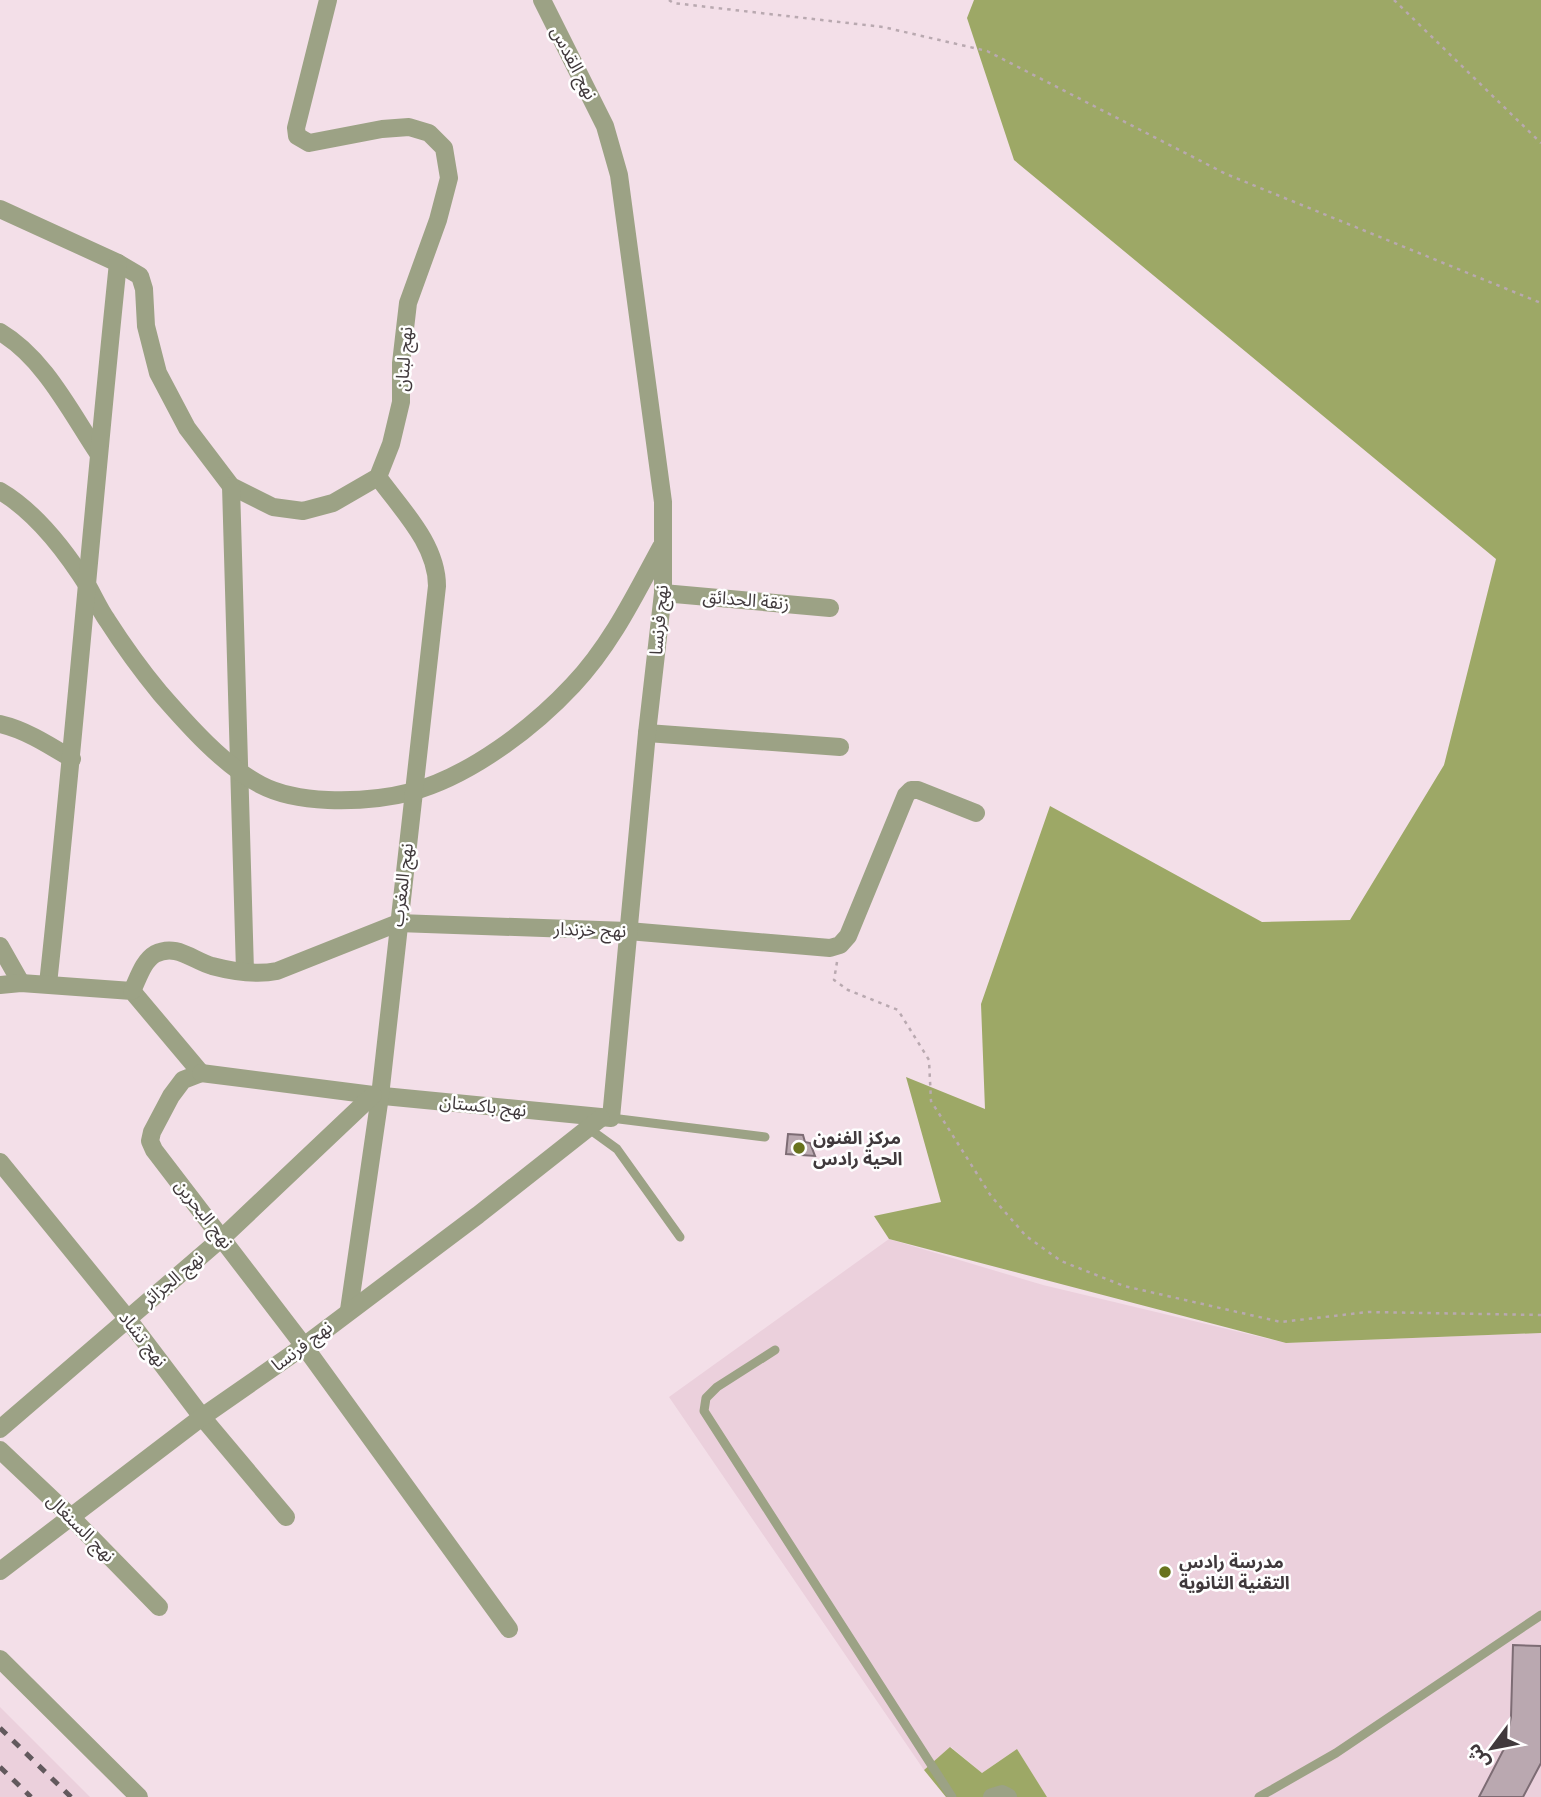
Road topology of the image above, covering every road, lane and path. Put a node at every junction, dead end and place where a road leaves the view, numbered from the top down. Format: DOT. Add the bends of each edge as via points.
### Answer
graph roads {
  1 [pos="328,0"];
  2 [pos="542,0"];
  3 [pos="669,0"];
  4 [pos="1394,0"];
  5 [pos="605,126"];
  6 [pos="1541,143"];
  7 [pos="0,209"];
  8 [pos="118,263"];
  9 [pos="1541,303"];
  10 [pos="0,332"];
  11 [pos="98,453"];
  12 [pos="378,477"];
  13 [pos="230,486"];
  14 [pos="0,491"];
  15 [pos="663,542"];
  16 [pos="88,587"];
  17 [pos="663,593"];
  18 [pos="830,608"];
  19 [pos="0,724"];
  20 [pos="647,733"];
  21 [pos="840,747"];
  22 [pos="72,759"];
  23 [pos="241,771"];
  24 [pos="413,792"];
  25 [pos="976,813"];
  26 [pos="397,923"];
  27 [pos="628,931"];
  28 [pos="840,945"];
  29 [pos="0,946"];
  30 [pos="245,971"];
  31 [pos="21,983"];
  32 [pos="48,984"];
  33 [pos="0,985"];
  34 [pos="132,991"];
  35 [pos="201,1073"];
  36 [pos="376,1096"];
  37 [pos="600,1121"];
  38 [pos="765,1137"];
  39 [pos="0,1163"];
  40 [pos="223,1237"];
  41 [pos="680,1237"];
  42 [pos="349,1310"];
  43 [pos="1541,1315"];
  44 [pos="127,1318"];
  45 [pos="304,1346"];
  46 [pos="775,1350"];
  47 [pos="202,1417"];
  48 [pos="0,1429"];
  49 [pos="0,1450"];
  50 [pos="70,1516"];
  51 [pos="286,1517"];
  52 [pos="0,1571"];
  53 [pos="159,1607"];
  54 [pos="1541,1615"];
  55 [pos="509,1629"];
  56 [pos="0,1659"];
  57 [pos="139,1797"];
  58 [pos="952,1797"];
  59 [pos="992,1797"];
  60 [pos="1008,1797"];
  61 [pos="1259,1797"];
  1 -- 12 [label="street, نهج لبنان" via="297,136 309,143 409,127 429,133 444,148 449,178 408,303 401,402"];
  2 -- 5 [label="street, نهج القدس"];
  3 -- 9 [label="path" via="883,27 987,51 1226,174"];
  4 -- 6 [label="path"];
  5 -- 15 [label="street, نهج فرنسا" via="621,189 663,502"];
  7 -- 8 [label="street"];
  8 -- 11 [label="street"];
  8 -- 13 [label="street" via="139,276 144,289 146,326 158,373 187,428"];
  10 -- 11 [label="street" via="16,342 46,376"];
  11 -- 16 [label="street"];
  12 -- 13 [label="street" via="333,503 303,511 273,508"];
  12 -- 24 [label="street, نهج المغرب" via="420,536 437,571"];
  13 -- 23 [label="street"];
  14 -- 16 [label="street" via="33,517"];
  15 -- 17 [label="street, نهج فرنسا"];
  15 -- 24 [label="street" via="606,645 573,685 484,758"];
  16 -- 22 [label="street"];
  16 -- 23 [label="street" via="160,692 205,743"];
  17 -- 18 [label="street, زنقة الحدائق"];
  17 -- 20 [label="street, نهج فرنسا"];
  19 -- 22 [label="street" via="43,741"];
  20 -- 21 [label="street"];
  20 -- 27 [label="street, نهج فرنسا"];
  22 -- 32 [label="street"];
  23 -- 24 [label="street" via="261,785 314,800 351,801"];
  23 -- 30 [label="street"];
  24 -- 26 [label="street, نهج المغرب"];
  25 -- 28 [label="street" via="918,790 906,794 848,936"];
  26 -- 27 [label="street, نهج خزندار"];
  26 -- 30 [label="street, نهج خزندار" via="276,971"];
  26 -- 36 [label="street, نهج المغرب"];
  27 -- 28 [label="street, نهج خزندار" via="830,948"];
  27 -- 37 [label="street, نهج فرنسا"];
  28 -- 43 [label="path" via="834,980 898,1010 929,1060 931,1101 991,1196 1026,1236 1061,1261 1124,1286 1281,1322 1368,1312"];
  29 -- 31 [label="street"];
  30 -- 34 [label="street, نهج خزندار" via="167,951 153,955"];
  31 -- 32 [label="street"];
  31 -- 33 [label="street"];
  32 -- 34 [label="street"];
  34 -- 35 [label="street"];
  35 -- 36 [label="street, نهج باكستان"];
  35 -- 40 [label="street, نهج البحرين" via="183,1080 171,1096 150,1141"];
  36 -- 37 [label="street, نهج باكستان"];
  36 -- 40 [label="street, نهج الجزائر"];
  36 -- 42 [label="street, نهج المغرب"];
  37 -- 38 [label="lane, نهج باكستان"];
  37 -- 41 [label="lane"];
  37 -- 42 [label="street, نهج فرنسا"];
  39 -- 44 [label="street, نهج تشاد"];
  40 -- 44 [label="street, نهج الجزائر"];
  40 -- 45 [label="street, نهج البحرين"];
  42 -- 45 [label="street, نهج فرنسا"];
  44 -- 47 [label="street, نهج تشاد"];
  44 -- 48 [label="street, نهج الجزائر"];
  45 -- 47 [label="street, نهج فرنسا"];
  45 -- 55 [label="street, نهج البحرين"];
  46 -- 58 [label="lane" via="717,1387 706,1398 704,1411"];
  47 -- 50 [label="street, نهج فرنسا"];
  47 -- 51 [label="street, نهج تشاد"];
  49 -- 50 [label="street, نهج السنغال"];
  50 -- 52 [label="street, نهج فرنسا"];
  50 -- 53 [label="street, نهج السنغال"];
  54 -- 61 [label="lane" via="1336,1753"];
  56 -- 57 [label="street"];
  59 -- 60 [label="street"];
}
